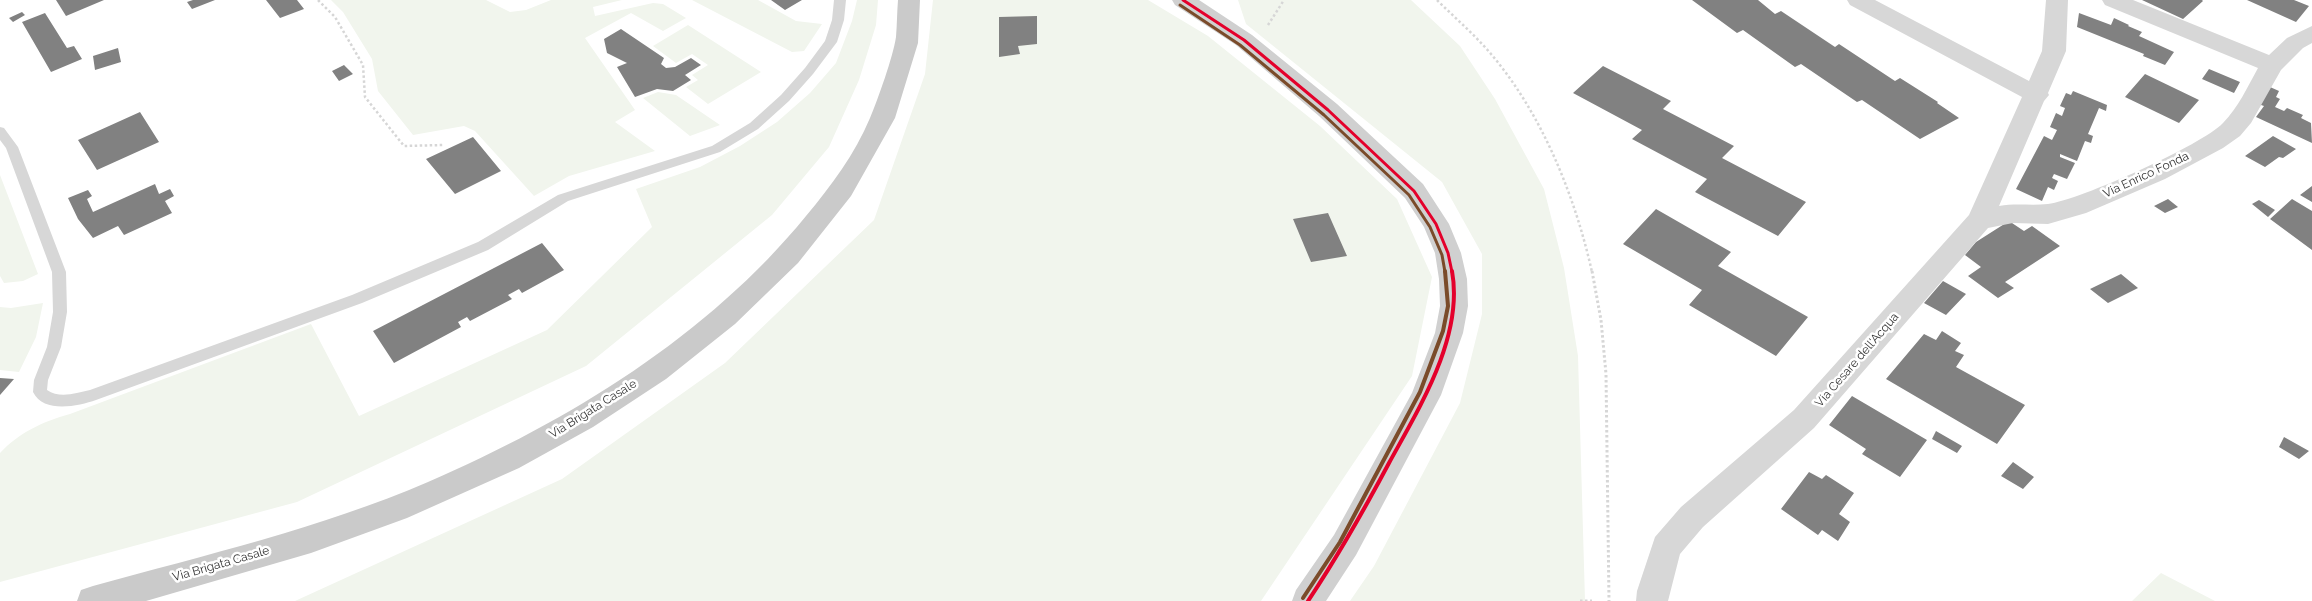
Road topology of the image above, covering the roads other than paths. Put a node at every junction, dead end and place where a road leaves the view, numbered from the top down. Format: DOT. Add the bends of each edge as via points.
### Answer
graph roads {
  1 [pos="840,0"];
  2 [pos="909,0"];
  3 [pos="1183,0"];
  4 [pos="1858,0"];
  5 [pos="2057,0"];
  6 [pos="2113,0"];
  7 [pos="2312,33"];
  8 [pos="2272,65"];
  9 [pos="2037,95"];
  10 [pos="0,131"];
  11 [pos="1980,220"];
  12 [pos="93,601"];
  13 [pos="1308,601"];
  14 [pos="1652,601"];
  1 -- 10 [label="lane" via="831,42 809,71 754,126 716,149 563,198 483,246 357,299 91,396 67,401 48,398 40,392 41,380 54,347 60,312 59,272 12,147"];
  2 -- 12 [label="main road, Via Brigata Casale" via="907,41 894,89 873,138 845,187 783,262 682,350 577,420 492,467 440,491 294,543"];
  3 -- 13 [label="street" via="1252,46 1328,110 1414,191 1436,224 1448,253 1454,306 1449,333 1426,395 1345,545"];
  4 -- 9 [label="street"];
  5 -- 9 [label="street, Via Cesare dell'Acqua" via="2054,50"];
  6 -- 8 [label="street"];
  7 -- 8 [label="street, Via Enrico Fonda" via="2295,43"];
  8 -- 11 [label="street, Via Enrico Fonda" via="2231,130 2184,159 2077,206 2048,214 2013,213"];
  9 -- 11 [label="street, Via Cesare dell'Acqua"];
  11 -- 14 [label="street, Via Cesare dell'Acqua" via="1804,419 1692,517 1666,546"];
}
